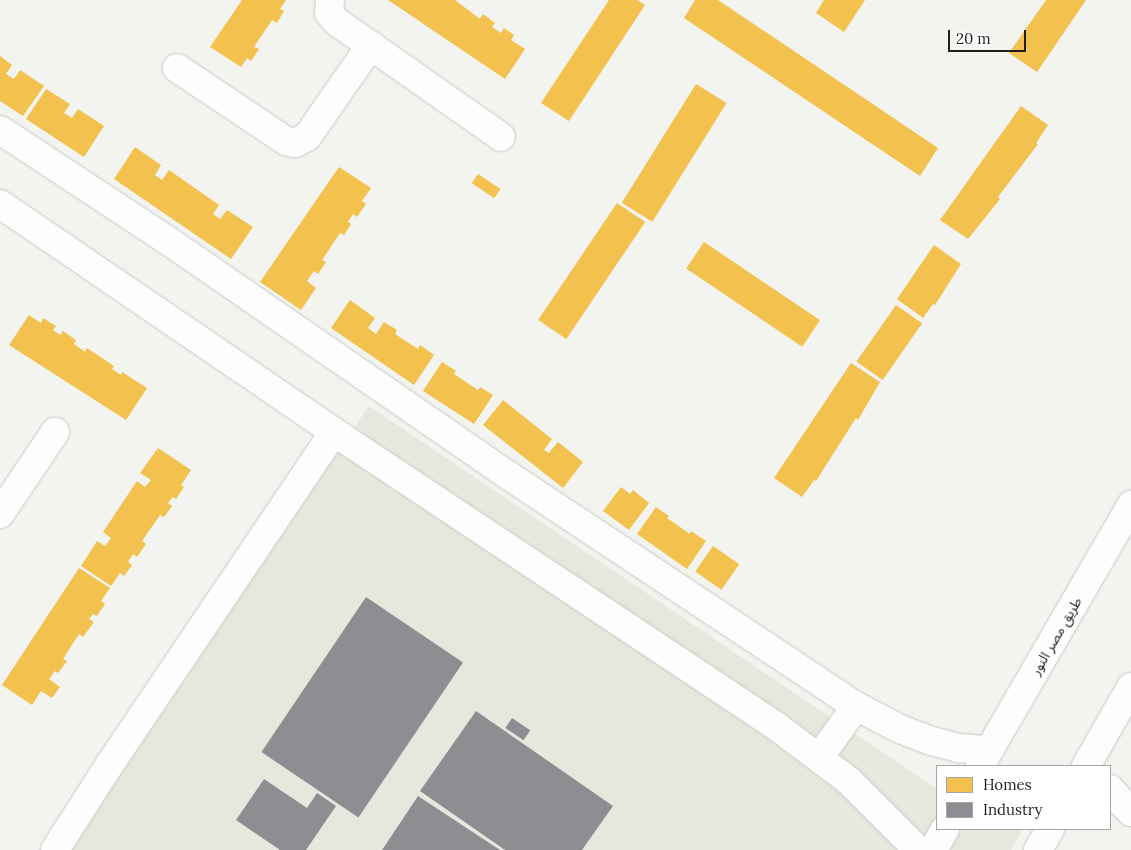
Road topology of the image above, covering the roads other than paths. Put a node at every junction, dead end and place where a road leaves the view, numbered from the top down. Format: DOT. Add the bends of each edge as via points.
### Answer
graph roads {
  1 [pos="330,0"];
  2 [pos="371,45"];
  3 [pos="177,68"];
  4 [pos="0,130"];
  5 [pos="501,137"];
  6 [pos="0,204"];
  7 [pos="55,432"];
  8 [pos="334,432"];
  9 [pos="1131,504"];
  10 [pos="0,514"];
  11 [pos="1131,687"];
  12 [pos="856,706"];
  13 [pos="819,758"];
  14 [pos="984,758"];
  15 [pos="1089,764"];
  16 [pos="1111,790"];
  17 [pos="1131,812"];
  18 [pos="944,830"];
  19 [pos="1049,830"];
  20 [pos="55,850"];
  21 [pos="918,850"];
  22 [pos="933,850"];
  23 [pos="1038,850"];
  1 -- 2 [label="street" via="328,7 332,18"];
  2 -- 3 [label="street" via="308,137 295,143 286,141"];
  2 -- 5 [label="street"];
  4 -- 12 [label="street"];
  6 -- 8 [label="street"];
  7 -- 10 [label="street"];
  8 -- 13 [label="street" via="776,726"];
  8 -- 20 [label="street"];
  9 -- 14 [label="street, طريق مصر النور"];
  11 -- 15 [label="street"];
  12 -- 13 [label="street"];
  12 -- 14 [label="street" via="900,729"];
  13 -- 21 [label="street" via="867,797"];
  16 -- 17 [label="street"];
  18 -- 22 [label="street"];
  19 -- 23 [label="street"];
}
